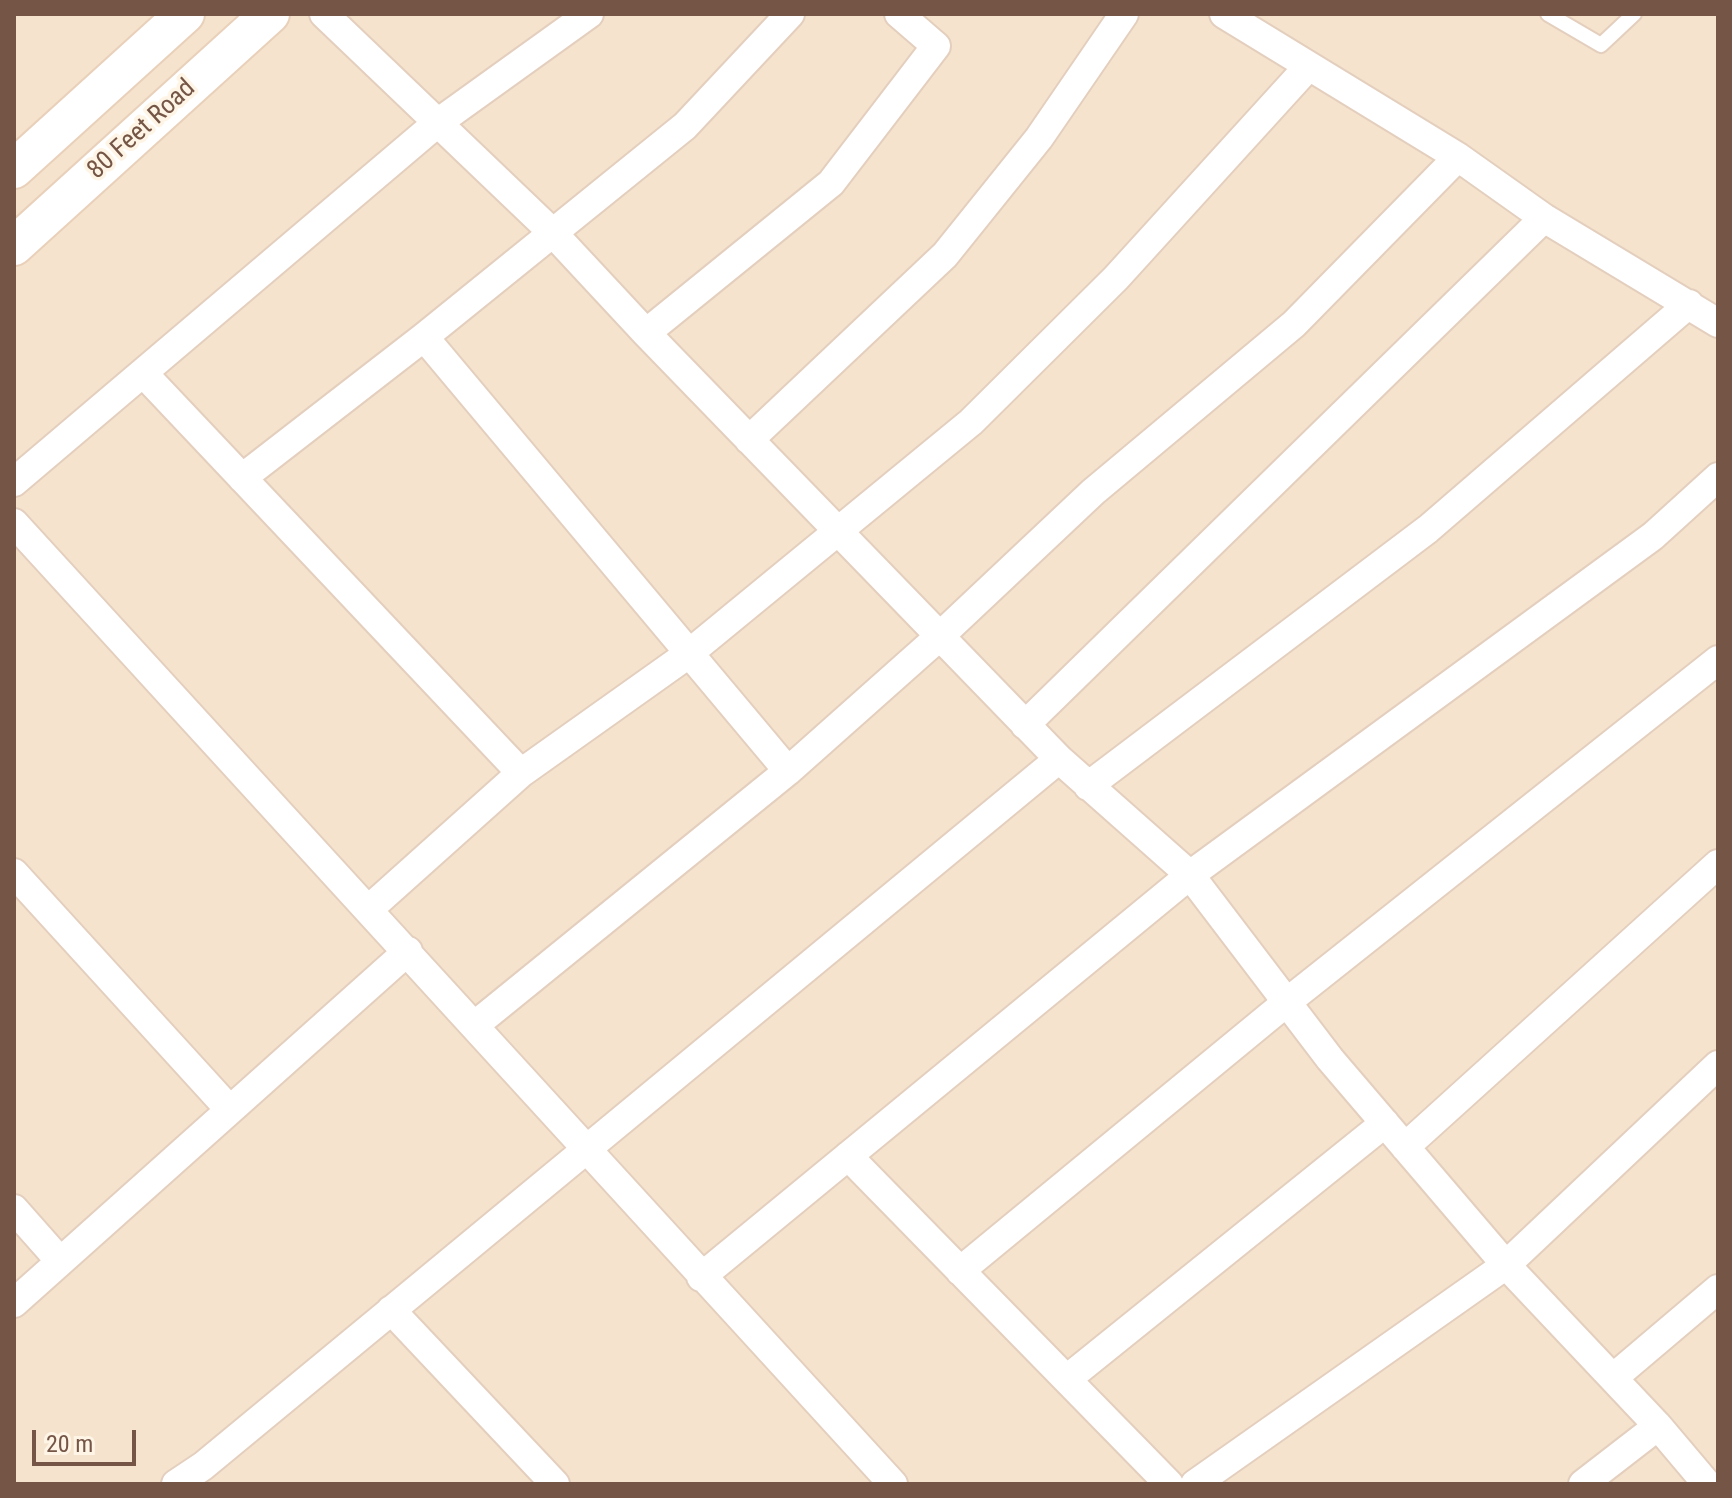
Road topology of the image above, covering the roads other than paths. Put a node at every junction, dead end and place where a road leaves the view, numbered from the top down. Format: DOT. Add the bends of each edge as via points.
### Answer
graph roads {
  1 [pos="185,14"];
  2 [pos="270,14"];
  3 [pos="324,14"];
  4 [pos="589,14"];
  5 [pos="790,14"];
  6 [pos="899,14"];
  7 [pos="1124,14"];
  8 [pos="1224,14"];
  9 [pos="1548,14"];
  10 [pos="1634,14"];
  11 [pos="1308,67"];
  12 [pos="436,124"];
  13 [pos="1458,157"];
  14 [pos="14,169"];
  15 [pos="1544,218"];
  16 [pos="552,232"];
  17 [pos="14,246"];
  18 [pos="1689,304"];
  19 [pos="1718,323"];
  20 [pos="646,333"];
  21 [pos="424,337"];
  22 [pos="144,374"];
  23 [pos="749,440"];
  24 [pos="1718,477"];
  25 [pos="242,478"];
  26 [pos="14,482"];
  27 [pos="14,523"];
  28 [pos="835,530"];
  29 [pos="940,636"];
  30 [pos="687,655"];
  31 [pos="1718,660"];
  32 [pos="1025,725"];
  33 [pos="1059,759"];
  34 [pos="788,771"];
  35 [pos="521,773"];
  36 [pos="1088,786"];
  37 [pos="1718,864"];
  38 [pos="14,873"];
  39 [pos="1190,875"];
  40 [pos="369,909"];
  41 [pos="408,951"];
  42 [pos="1287,1002"];
  43 [pos="475,1025"];
  44 [pos="1718,1065"];
  45 [pos="230,1110"];
  46 [pos="1385,1123"];
  47 [pos="1405,1147"];
  48 [pos="586,1148"];
  49 [pos="848,1156"];
  50 [pos="14,1209"];
  51 [pos="60,1261"];
  52 [pos="1506,1265"];
  53 [pos="960,1271"];
  54 [pos="701,1277"];
  55 [pos="1718,1289"];
  56 [pos="14,1303"];
  57 [pos="391,1310"];
  58 [pos="1613,1378"];
  59 [pos="1067,1379"];
  60 [pos="1658,1426"];
  61 [pos="212,1475"];
  62 [pos="176,1484"];
  63 [pos="555,1484"];
  64 [pos="893,1484"];
  65 [pos="1169,1484"];
  66 [pos="1195,1484"];
  67 [pos="1583,1484"];
  68 [pos="1707,1484"];
  1 -- 14 [label="main road"];
  2 -- 17 [label="main road, 80 Feet Road"];
  3 -- 12 [label="street"];
  4 -- 12 [label="street"];
  5 -- 16 [label="street" via="685,126"];
  6 -- 20 [label="street" via="936,46 831,183"];
  7 -- 23 [label="street" via="1039,138 945,255"];
  8 -- 11 [label="street"];
  9 -- 10 [label="lane" via="1601,45"];
  11 -- 13 [label="street"];
  11 -- 28 [label="street" via="1116,278 971,422"];
  12 -- 16 [label="street"];
  12 -- 22 [label="street"];
  13 -- 15 [label="street"];
  13 -- 29 [label="street" via="1294,324 1093,492"];
  15 -- 18 [label="street"];
  15 -- 32 [label="street"];
  16 -- 20 [label="street"];
  16 -- 21 [label="street"];
  18 -- 19 [label="street"];
  18 -- 36 [label="street" via="1428,529"];
  20 -- 23 [label="street"];
  21 -- 25 [label="street"];
  21 -- 30 [label="street"];
  22 -- 25 [label="street"];
  22 -- 26 [label="street"];
  23 -- 28 [label="street"];
  24 -- 39 [label="street" via="1653,536"];
  25 -- 35 [label="street"];
  27 -- 40 [label="street"];
  28 -- 29 [label="street"];
  28 -- 30 [label="street"];
  29 -- 32 [label="street"];
  29 -- 34 [label="street"];
  30 -- 34 [label="street"];
  30 -- 35 [label="street"];
  31 -- 42 [label="street"];
  32 -- 33 [label="street"];
  33 -- 36 [label="street"];
  33 -- 48 [label="street"];
  34 -- 43 [label="street"];
  35 -- 40 [label="street"];
  36 -- 39 [label="street"];
  37 -- 47 [label="street"];
  38 -- 45 [label="street"];
  39 -- 42 [label="street"];
  39 -- 49 [label="street"];
  40 -- 41 [label="street"];
  41 -- 43 [label="street"];
  41 -- 45 [label="street"];
  42 -- 46 [label="street"];
  42 -- 53 [label="street"];
  43 -- 48 [label="street"];
  44 -- 52 [label="street"];
  45 -- 51 [label="street"];
  46 -- 47 [label="street"];
  46 -- 59 [label="street"];
  47 -- 52 [label="street"];
  48 -- 54 [label="street"];
  48 -- 57 [label="street"];
  49 -- 53 [label="street"];
  49 -- 54 [label="street"];
  50 -- 51 [label="street"];
  51 -- 56 [label="street"];
  52 -- 58 [label="street"];
  52 -- 66 [label="street"];
  53 -- 59 [label="street"];
  54 -- 64 [label="street"];
  55 -- 58 [label="street"];
  57 -- 61 [label="street"];
  57 -- 63 [label="street"];
  58 -- 60 [label="street"];
  59 -- 65 [label="street"];
  60 -- 67 [label="street"];
  60 -- 68 [label="street"];
  61 -- 62 [label="street"];
}
